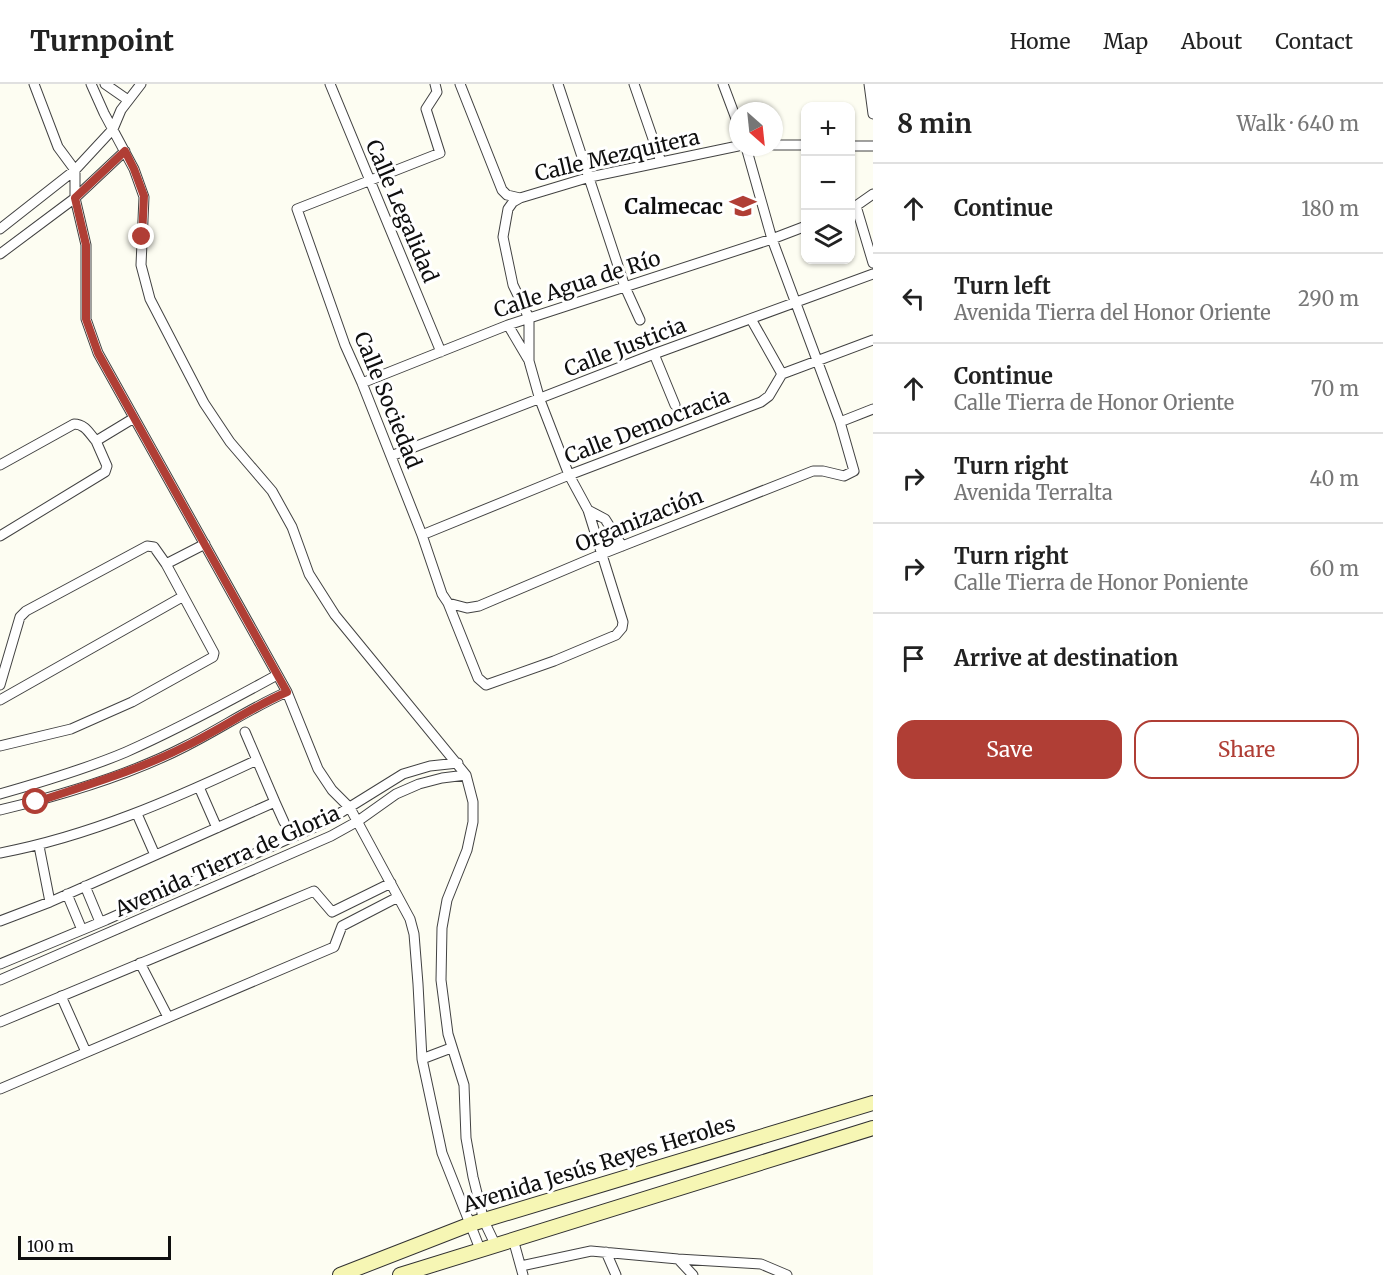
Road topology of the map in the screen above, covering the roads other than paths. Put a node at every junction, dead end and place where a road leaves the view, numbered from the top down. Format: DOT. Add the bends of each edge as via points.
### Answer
graph roads {
  1 [pos="34,84"];
  2 [pos="91,84"];
  3 [pos="105,84"];
  4 [pos="141,84"];
  5 [pos="330,84"];
  6 [pos="435,84"];
  7 [pos="460,84"];
  8 [pos="558,84"];
  9 [pos="634,84"];
  10 [pos="723,84"];
  11 [pos="869,84"];
  12 [pos="128,100"];
  13 [pos="730,102"];
  14 [pos="873,114"];
  15 [pos="113,129"];
  16 [pos="783,145"];
  17 [pos="801,145"];
  18 [pos="855,146"];
  19 [pos="873,146"];
  20 [pos="729,148"];
  21 [pos="125,151"];
  22 [pos="749,156"];
  23 [pos="661,162"];
  24 [pos="75,170"];
  25 [pos="590,177"];
  26 [pos="371,181"];
  27 [pos="873,194"];
  28 [pos="75,198"];
  29 [pos="520,198"];
  30 [pos="855,206"];
  31 [pos="854,210"];
  32 [pos="0,228"];
  33 [pos="801,228"];
  34 [pos="772,240"];
  35 [pos="871,244"];
  36 [pos="0,254"];
  37 [pos="873,262"];
  38 [pos="873,274"];
  39 [pos="625,287"];
  40 [pos="796,303"];
  41 [pos="529,318"];
  42 [pos="751,319"];
  43 [pos="640,320"];
  44 [pos="508,325"];
  45 [pos="873,340"];
  46 [pos="441,352"];
  47 [pos="654,354"];
  48 [pos="529,361"];
  49 [pos="818,362"];
  50 [pos="782,374"];
  51 [pos="362,383"];
  52 [pos="540,400"];
  53 [pos="675,405"];
  54 [pos="873,409"];
  55 [pos="134,418"];
  56 [pos="840,422"];
  57 [pos="96,441"];
  58 [pos="391,456"];
  59 [pos="0,465"];
  60 [pos="570,475"];
  61 [pos="588,510"];
  62 [pos="422,535"];
  63 [pos="0,536"];
  64 [pos="205,544"];
  65 [pos="622,546"];
  66 [pos="602,554"];
  67 [pos="166,564"];
  68 [pos="182,597"];
  69 [pos="448,603"];
  70 [pos="277,675"];
  71 [pos="0,685"];
  72 [pos="287,692"];
  73 [pos="0,700"];
  74 [pos="245,732"];
  75 [pos="0,746"];
  76 [pos="257,760"];
  77 [pos="458,763"];
  78 [pos="466,775"];
  79 [pos="199,788"];
  80 [pos="0,794"];
  81 [pos="275,802"];
  82 [pos="350,808"];
  83 [pos="0,810"];
  84 [pos="137,814"];
  85 [pos="358,821"];
  86 [pos="284,822"];
  87 [pos="217,828"];
  88 [pos="39,846"];
  89 [pos="0,853"];
  90 [pos="155,855"];
  91 [pos="391,883"];
  92 [pos="85,886"];
  93 [pos="67,894"];
  94 [pos="398,897"];
  95 [pos="50,902"];
  96 [pos="0,921"];
  97 [pos="100,922"];
  98 [pos="82,930"];
  99 [pos="140,963"];
  100 [pos="0,964"];
  101 [pos="0,980"];
  102 [pos="61,996"];
  103 [pos="168,1017"];
  104 [pos="0,1022"];
  105 [pos="451,1048"];
  106 [pos="86,1052"];
  107 [pos="422,1059"];
  108 [pos="0,1089"];
  109 [pos="873,1103"];
  110 [pos="873,1128"];
  111 [pos="477,1223"];
  112 [pos="513,1239"];
  113 [pos="495,1244"];
  114 [pos="480,1249"];
  115 [pos="606,1252"];
  116 [pos="678,1259"];
  117 [pos="522,1270"];
  118 [pos="340,1275"];
  119 [pos="400,1275"];
  120 [pos="615,1275"];
  121 [pos="693,1275"];
  122 [pos="787,1275"];
  1 -- 24 [label="street" via="58,147"];
  2 -- 15 [label="street"];
  3 -- 12 [label="street"];
  4 -- 12 [label="street"];
  5 -- 26 [label="street, Calle Legalidad"];
  6 -- 26 [label="street" via="436,92 426,109 440,153"];
  7 -- 29 [label="street, Calle Mezquitera" via="505,195"];
  8 -- 25 [label="street"];
  9 -- 23 [label="street"];
  10 -- 13 [label="street"];
  11 -- 14 [label="street"];
  12 -- 15 [label="street"];
  15 -- 21 [label="street"];
  15 -- 24 [label="street"];
  16 -- 17 [label="street"];
  18 -- 19 [label="street"];
  20 -- 23 [label="street, Calle Mezquitera"];
  21 -- 28 [label="street"];
  21 -- 77 [label="street" via="144,196 141,265 150,299 204,403 230,442 272,491 292,527 309,574 334,615"];
  22 -- 34 [label="street"];
  23 -- 25 [label="street, Calle Mezquitera"];
  24 -- 28 [label="street"];
  24 -- 32 [label="street"];
  25 -- 29 [label="street, Calle Mezquitera"];
  25 -- 39 [label="street"];
  26 -- 46 [label="street, Calle Legalidad"];
  26 -- 51 [label="street, Calle Sociedad" via="297,209"];
  27 -- 30 [label="street"];
  28 -- 36 [label="street"];
  28 -- 55 [label="street" via="86,245 85,305 89,332"];
  29 -- 41 [label="street" via="507,209 503,237 513,285"];
  31 -- 35 [label="street"];
  33 -- 34 [label="street, Calle Agua de Río"];
  34 -- 39 [label="street, Calle Agua de Río"];
  34 -- 40 [label="street"];
  35 -- 37 [label="street"];
  38 -- 40 [label="street, Calle Justicia"];
  39 -- 41 [label="street, Calle Agua de Río"];
  39 -- 43 [label="street"];
  40 -- 42 [label="street, Calle Justicia"];
  40 -- 49 [label="street"];
  41 -- 44 [label="street, Calle Agua de Río"];
  41 -- 48 [label="street"];
  42 -- 47 [label="street, Calle Justicia"];
  42 -- 50 [label="street"];
  44 -- 46 [label="street, Calle Agua de Río"];
  44 -- 48 [label="street"];
  45 -- 49 [label="street"];
  46 -- 51 [label="street, Calle Agua de Río"];
  47 -- 52 [label="street, Calle Justicia"];
  47 -- 53 [label="street"];
  48 -- 52 [label="street"];
  49 -- 50 [label="street"];
  49 -- 56 [label="street"];
  50 -- 60 [label="street, Calle Democracia" via="772,393 761,402"];
  51 -- 58 [label="street, Calle Sociedad"];
  52 -- 58 [label="street, Calle Justicia"];
  52 -- 60 [label="street"];
  54 -- 56 [label="street"];
  55 -- 57 [label="street"];
  55 -- 64 [label="street"];
  56 -- 65 [label="street, Organización" via="854,471 844,476 813,471"];
  57 -- 59 [label="street" via="84,427 74,424"];
  57 -- 63 [label="street" via="107,466 105,472"];
  58 -- 62 [label="street, Calle Sociedad"];
  60 -- 61 [label="street"];
  60 -- 62 [label="street, Calle Democracia"];
  61 -- 65 [label="street" via="605,519"];
  61 -- 66 [label="street"];
  62 -- 69 [label="street, Calle Sociedad"];
  64 -- 67 [label="street"];
  64 -- 70 [label="street"];
  65 -- 66 [label="street, Organización"];
  66 -- 69 [label="street, Organización" via="479,606 467,608"];
  66 -- 69 [label="street, Calle Sociedad" via="623,617 616,635 486,685 478,678"];
  67 -- 68 [label="street"];
  67 -- 71 [label="street" via="154,547 147,546 26,611 20,617"];
  68 -- 73 [label="street"];
  68 -- 75 [label="street" via="213,657 132,702 71,729"];
  70 -- 72 [label="street"];
  70 -- 80 [label="street" via="124,753"];
  72 -- 82 [label="street" via="318,769"];
  72 -- 83 [label="street" via="154,761 36,802"];
  74 -- 76 [label="street"];
  76 -- 79 [label="street"];
  76 -- 81 [label="street"];
  77 -- 78 [label="street"];
  77 -- 82 [label="street, Avenida Tierra de Gloria" via="403,774"];
  78 -- 85 [label="street, Avenida Tierra de Gloria" via="418,784 396,794"];
  78 -- 105 [label="street" via="473,822 467,850 447,900 442,928 441,980"];
  79 -- 84 [label="street"];
  79 -- 87 [label="street"];
  81 -- 86 [label="street"];
  81 -- 87 [label="street"];
  82 -- 85 [label="street"];
  82 -- 97 [label="street, Avenida Tierra de Gloria"];
  84 -- 88 [label="street"];
  84 -- 90 [label="street"];
  85 -- 91 [label="street"];
  85 -- 101 [label="street, Avenida Tierra de Gloria"];
  87 -- 90 [label="street"];
  88 -- 89 [label="street"];
  88 -- 95 [label="street"];
  90 -- 92 [label="street"];
  91 -- 94 [label="street"];
  91 -- 99 [label="street" via="332,912 314,891"];
  92 -- 93 [label="street"];
  92 -- 97 [label="street"];
  93 -- 95 [label="street"];
  93 -- 98 [label="street"];
  94 -- 103 [label="street" via="342,926 334,947"];
  94 -- 107 [label="street" via="413,926"];
  95 -- 96 [label="street"];
  97 -- 98 [label="street, Avenida Tierra de Gloria"];
  98 -- 100 [label="street, Avenida Tierra de Gloria"];
  99 -- 102 [label="street"];
  99 -- 103 [label="street"];
  102 -- 104 [label="street"];
  102 -- 106 [label="street"];
  103 -- 106 [label="street"];
  105 -- 107 [label="street"];
  105 -- 111 [label="street" via="464,1085"];
  106 -- 108 [label="street"];
  107 -- 111 [label="street" via="442,1153"];
  109 -- 111 [label="street, Avenida Jesús Reyes Heroles"];
  110 -- 112 [label="street"];
  111 -- 113 [label="street"];
  111 -- 114 [label="street"];
  111 -- 118 [label="street, Avenida Jesús Reyes Heroles"];
  112 -- 113 [label="street"];
  112 -- 117 [label="street"];
  113 -- 114 [label="street"];
  114 -- 119 [label="street"];
  115 -- 116 [label="street"];
  115 -- 117 [label="street" via="582,1252"];
  115 -- 120 [label="street"];
  116 -- 121 [label="street"];
  116 -- 122 [label="street" via="761,1264"];
}
